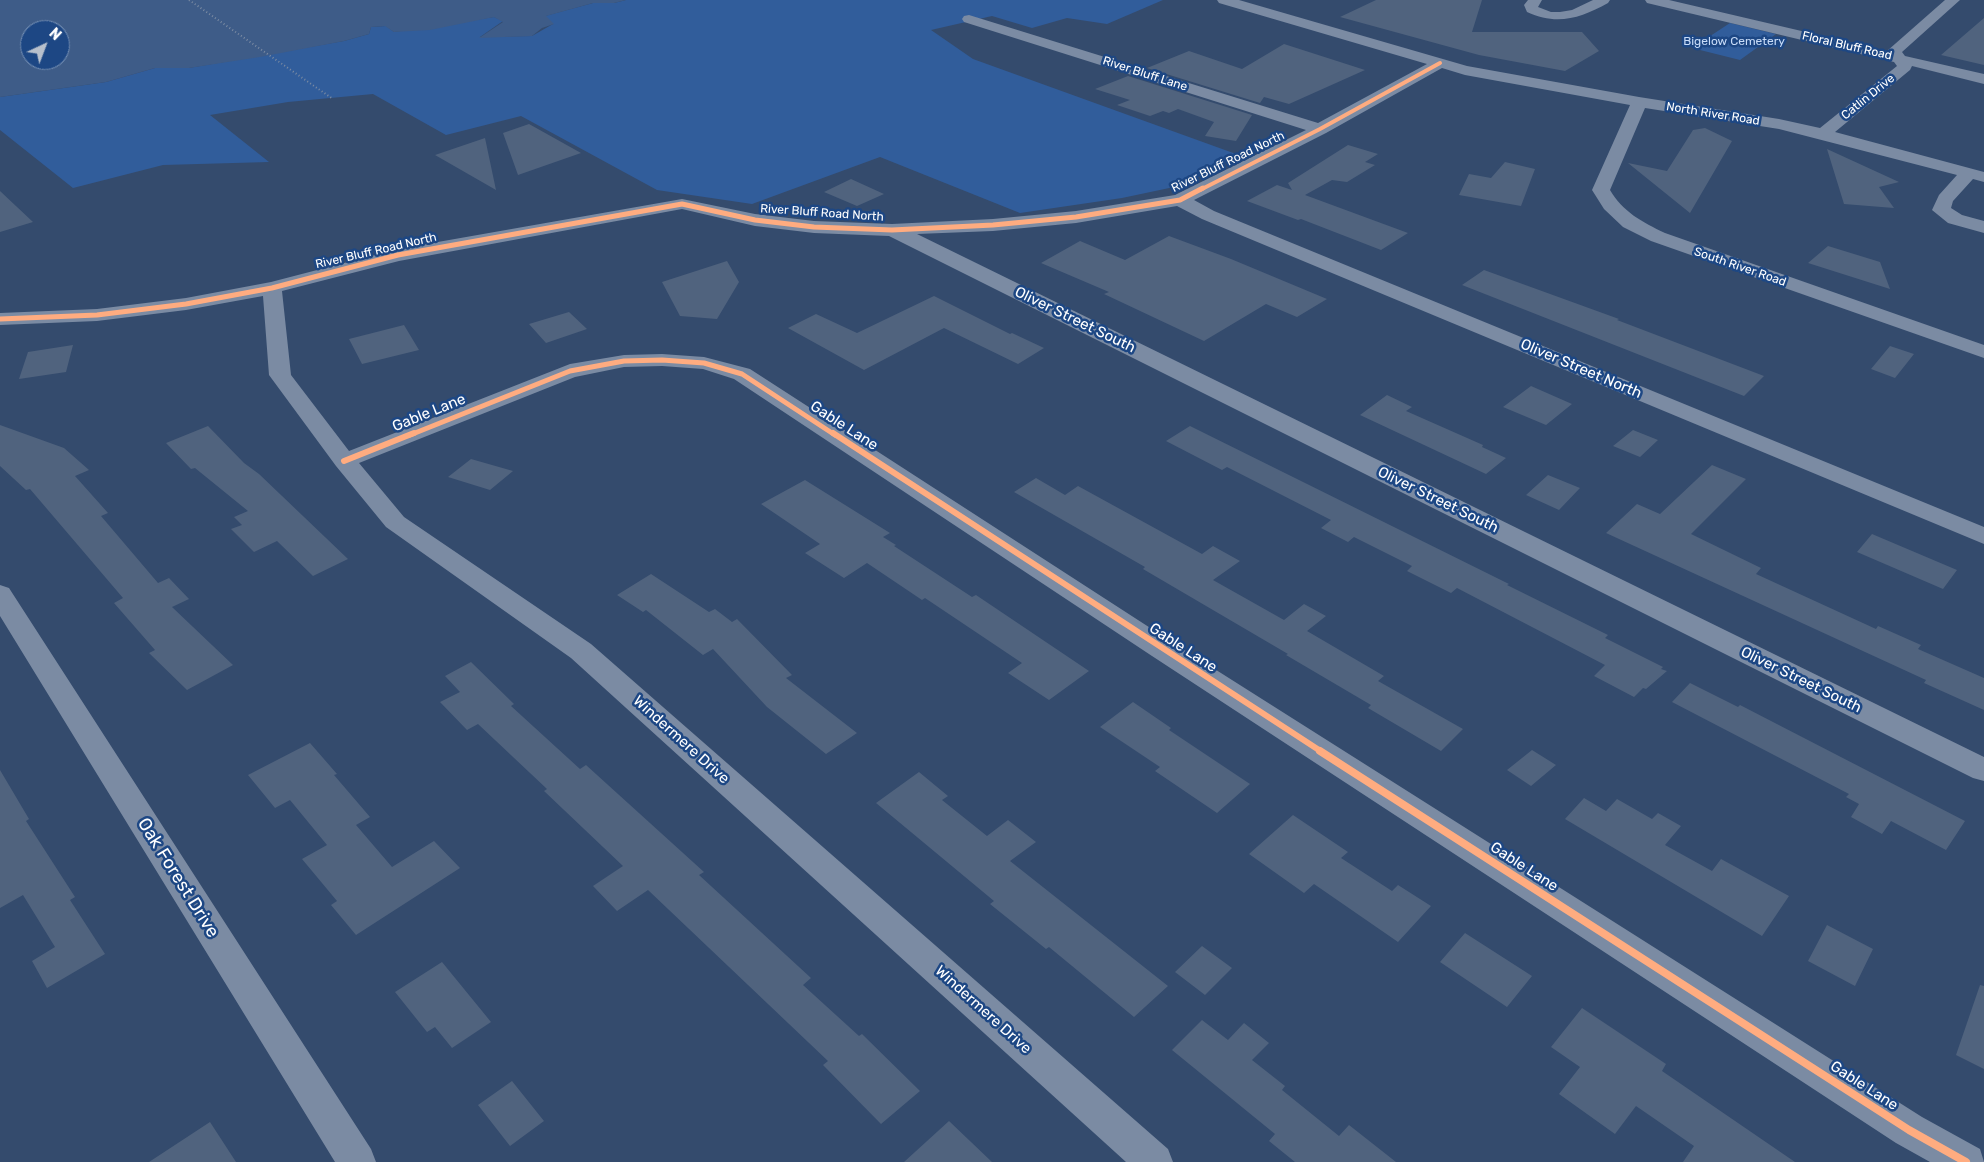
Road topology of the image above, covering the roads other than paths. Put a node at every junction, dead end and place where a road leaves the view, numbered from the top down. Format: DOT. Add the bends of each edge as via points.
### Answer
graph roads {
  1 [pos="1224,0"];
  2 [pos="1535,0"];
  3 [pos="1604,0"];
  4 [pos="1652,0"];
  5 [pos="1954,0"];
  6 [pos="969,18"];
  7 [pos="1899,59"];
  8 [pos="1440,63"];
  9 [pos="1984,79"];
  10 [pos="1639,102"];
  11 [pos="1320,129"];
  12 [pos="1824,134"];
  13 [pos="1976,175"];
  14 [pos="1180,200"];
  15 [pos="1984,227"];
  16 [pos="892,230"];
  17 [pos="272,288"];
  18 [pos="0,319"];
  19 [pos="1984,352"];
  20 [pos="344,461"];
  21 [pos="1984,536"];
  22 [pos="0,594"];
  23 [pos="1984,770"];
  24 [pos="357,1162"];
  25 [pos="1154,1162"];
  26 [pos="1966,1162"];
  1 -- 8 [label="street"];
  2 -- 3 [label="street" via="1532,9 1553,16 1576,14"];
  4 -- 7 [label="street, Floral Bluff Road"];
  5 -- 7 [label="street" via="1894,51"];
  6 -- 11 [label="street, River Bluff Lane"];
  7 -- 9 [label="street, Floral Bluff Road"];
  7 -- 12 [label="street, Catlin Drive" via="1905,67"];
  8 -- 10 [label="street, North River Road"];
  8 -- 11 [label="street, River Bluff Road North"];
  10 -- 12 [label="street, North River Road"];
  10 -- 19 [label="street, South River Road" via="1601,190 1610,205 1630,223 1691,250"];
  11 -- 14 [label="street, River Bluff Road North"];
  12 -- 13 [label="street, North River Road"];
  13 -- 15 [label="street" via="1944,199 1941,210 1955,219"];
  14 -- 16 [label="street, River Bluff Road North" via="1076,217"];
  14 -- 21 [label="street, Oliver Street North" via="1227,223"];
  16 -- 17 [label="street, River Bluff Road North" via="755,220 682,204 398,255"];
  16 -- 23 [label="street, Oliver Street South"];
  17 -- 18 [label="street, River Bluff Road North" via="98,316"];
  17 -- 20 [label="street, Windermere Drive" via="280,374"];
  20 -- 25 [label="street, Windermere Drive" via="395,522 581,651"];
  20 -- 26 [label="street, Gable Lane" via="570,371 624,361 662,360 704,363 742,374 1909,1130"];
  22 -- 24 [label="street, Oak Forest Drive"];
}
